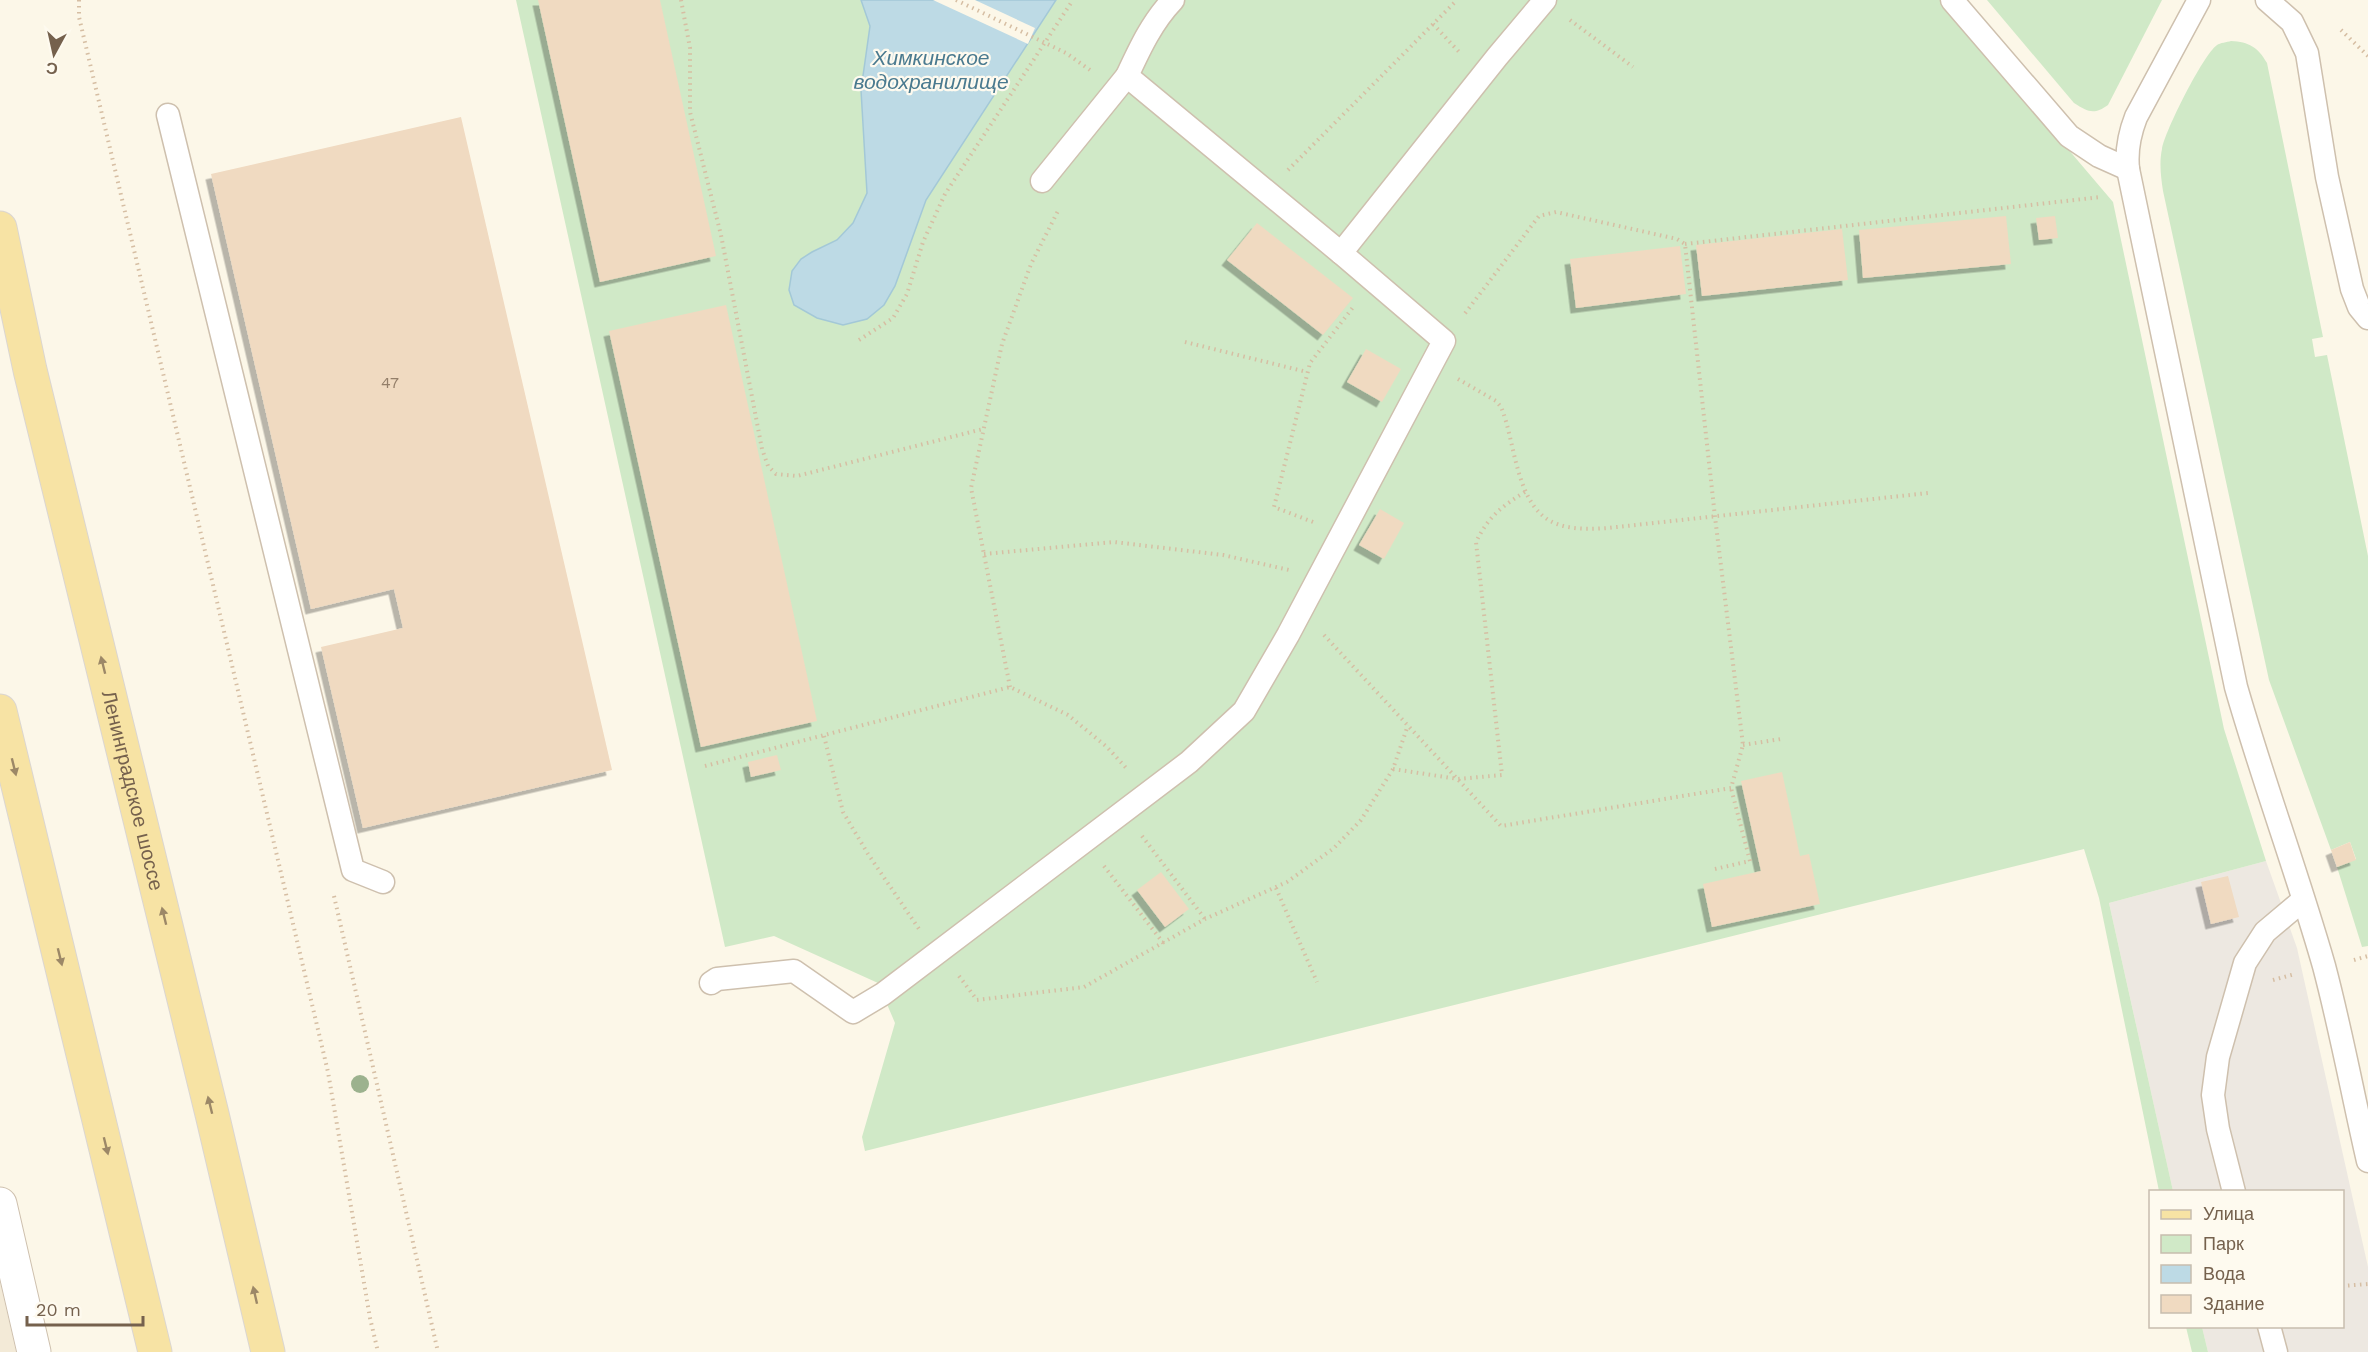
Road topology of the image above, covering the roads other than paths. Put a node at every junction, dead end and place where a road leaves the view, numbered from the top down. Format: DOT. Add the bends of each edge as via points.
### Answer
graph roads {
  1 [pos="1173,0"];
  2 [pos="1545,0"];
  3 [pos="1952,0"];
  4 [pos="2199,0"];
  5 [pos="2266,0"];
  6 [pos="1126,76"];
  7 [pos="168,115"];
  8 [pos="2128,169"];
  9 [pos="1042,181"];
  10 [pos="0,228"];
  11 [pos="1341,253"];
  12 [pos="2368,318"];
  13 [pos="0,711"];
  14 [pos="383,882"];
  15 [pos="2303,900"];
  16 [pos="711,983"];
  17 [pos="2368,1161"];
  18 [pos="2234,1190"];
  19 [pos="0,1204"];
  20 [pos="2270,1328"];
  21 [pos="34,1352"];
  22 [pos="155,1352"];
  23 [pos="268,1352"];
  24 [pos="2276,1352"];
  1 -- 6 [label="lane" via="1147,34"];
  2 -- 11 [label="lane"];
  3 -- 8 [label="lane" via="2069,136"];
  4 -- 8 [label="lane" via="2133,126 2126,152"];
  5 -- 12 [label="lane" via="2292,22 2307,53 2327,177 2352,289"];
  6 -- 9 [label="lane"];
  6 -- 11 [label="lane"];
  7 -- 14 [label="lane" via="352,870"];
  8 -- 15 [label="lane" via="2236,687"];
  23 -- 10 [label="main road, Ленинградское шоссе, one-way" via="30,370"];
  11 -- 16 [label="lane" via="1444,341 1244,711 1189,762 1125,812 883,994 853,1012 794,971 717,979"];
  13 -- 22 [label="main road, one-way"];
  15 -- 17 [label="lane" via="2324,967"];
  15 -- 18 [label="lane" via="2265,932 2245,963 2218,1057 2213,1095"];
  19 -- 21 [label="street"];
  20 -- 24 [label="lane"];
}
